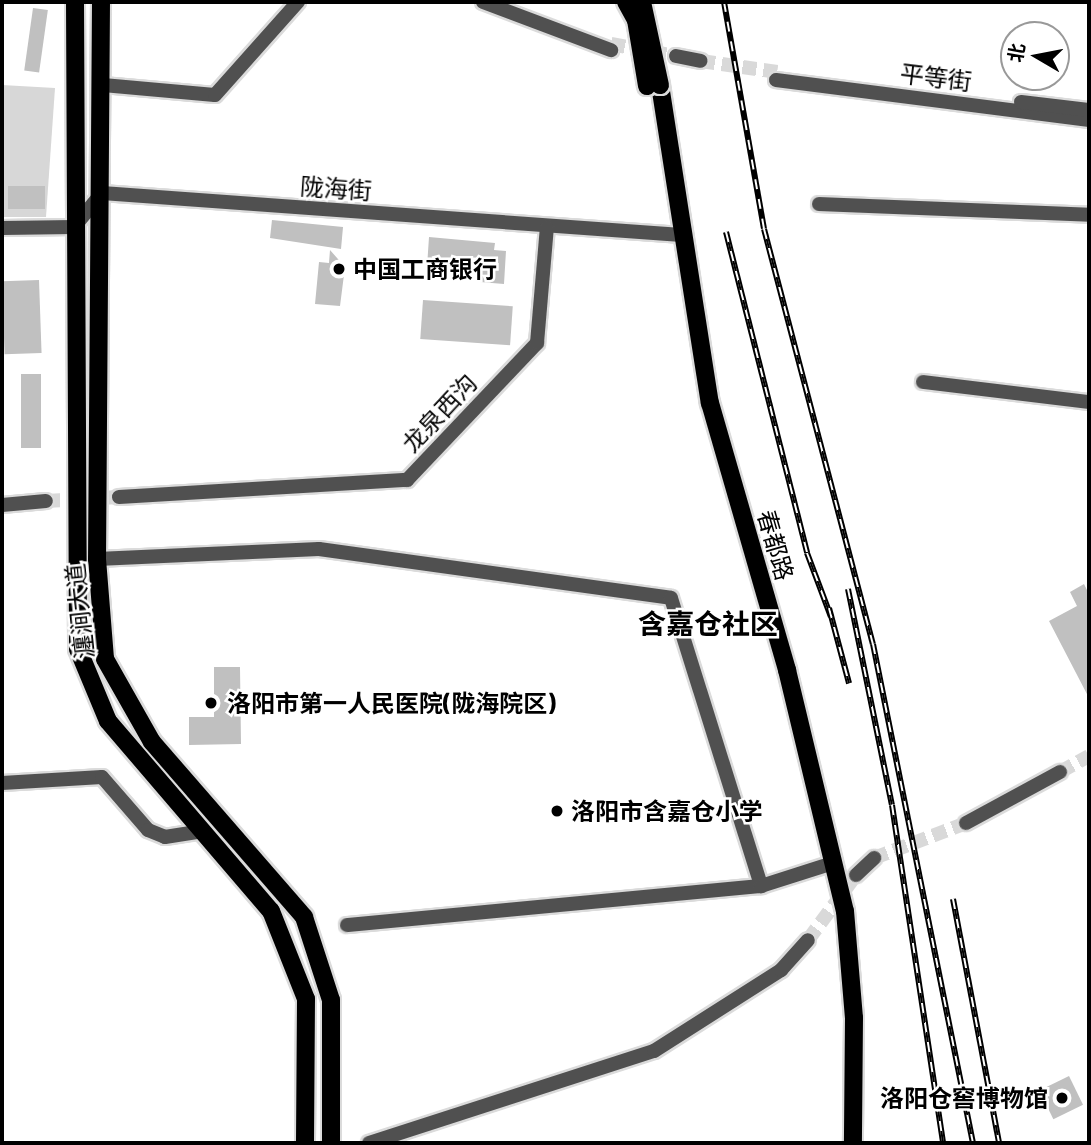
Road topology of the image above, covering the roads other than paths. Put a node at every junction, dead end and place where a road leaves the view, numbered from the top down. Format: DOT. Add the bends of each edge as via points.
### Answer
graph roads {
  1 [pos="75,2"];
  2 [pos="101,2"];
  3 [pos="298,2"];
  4 [pos="484,2"];
  5 [pos="503,2"];
  6 [pos="626,2"];
  7 [pos="642,2"];
  8 [pos="676,60"];
  9 [pos="701,64"];
  10 [pos="103,85"];
  11 [pos="654,86"];
  12 [pos="1089,110"];
  13 [pos="1089,120"];
  14 [pos="102,193"];
  15 [pos="819,204"];
  16 [pos="1089,215"];
  17 [pos="74,227"];
  18 [pos="547,227"];
  19 [pos="2,228"];
  20 [pos="677,236"];
  21 [pos="923,382"];
  22 [pos="1089,402"];
  23 [pos="119,497"];
  24 [pos="46,501"];
  25 [pos="2,505"];
  26 [pos="97,559"];
  27 [pos="1060,772"];
  28 [pos="2,783"];
  29 [pos="966,823"];
  30 [pos="202,831"];
  31 [pos="874,858"];
  32 [pos="828,864"];
  33 [pos="856,875"];
  34 [pos="761,886"];
  35 [pos="348,925"];
  36 [pos="808,940"];
  37 [pos="305,1143"];
  38 [pos="331,1143"];
  39 [pos="369,1143"];
  40 [pos="844,1143"];
  41 [pos="853,1143"];
  1 -- 17 [label="main road, 瀍涧大道"];
  2 -- 10 [label="main road, 瀍涧大道"];
  3 -- 10 [label="street" via="215,95"];
  4 -- 5 [label="street" via="611,47"];
  6 -- 11 [label="main road, bridge" via="636,20"];
  7 -- 11 [label="main road, bridge"];
  8 -- 9 [label="street"];
  10 -- 14 [label="main road, 瀍涧大道"];
  11 -- 20 [label="main road, 春都路"];
  12 -- 13 [label="street, 平等街" via="777,76"];
  14 -- 17 [label="street"];
  14 -- 18 [label="street, 陇海街"];
  14 -- 26 [label="main road, 瀍涧大道"];
  15 -- 16 [label="street"];
  17 -- 19 [label="street"];
  17 -- 30 [label="main road, 瀍涧大道" via="78,649 108,721"];
  18 -- 20 [label="street, 陇海街"];
  18 -- 23 [label="street, 龙泉西沟" via="537,343 407,480"];
  20 -- 32 [label="main road, 春都路" via="700,405"];
  21 -- 22 [label="street"];
  24 -- 25 [label="street"];
  26 -- 34 [label="street" via="319,549 671,598"];
  26 -- 38 [label="main road, 瀍涧大道" via="105,659 152,742 304,917 331,1000"];
  27 -- 29 [label="street"];
  28 -- 30 [label="street" via="102,777 148,830 166,837"];
  30 -- 37 [label="main road, 瀍涧大道" via="271,911 306,999"];
  31 -- 33 [label="street"];
  32 -- 34 [label="street"];
  32 -- 40 [label="main road, 春都路" via="845,1018"];
  32 -- 41 [label="main road, 春都路" via="845,911 854,1018"];
  34 -- 35 [label="street"];
  36 -- 39 [label="street" via="781,970 654,1051"];
}
